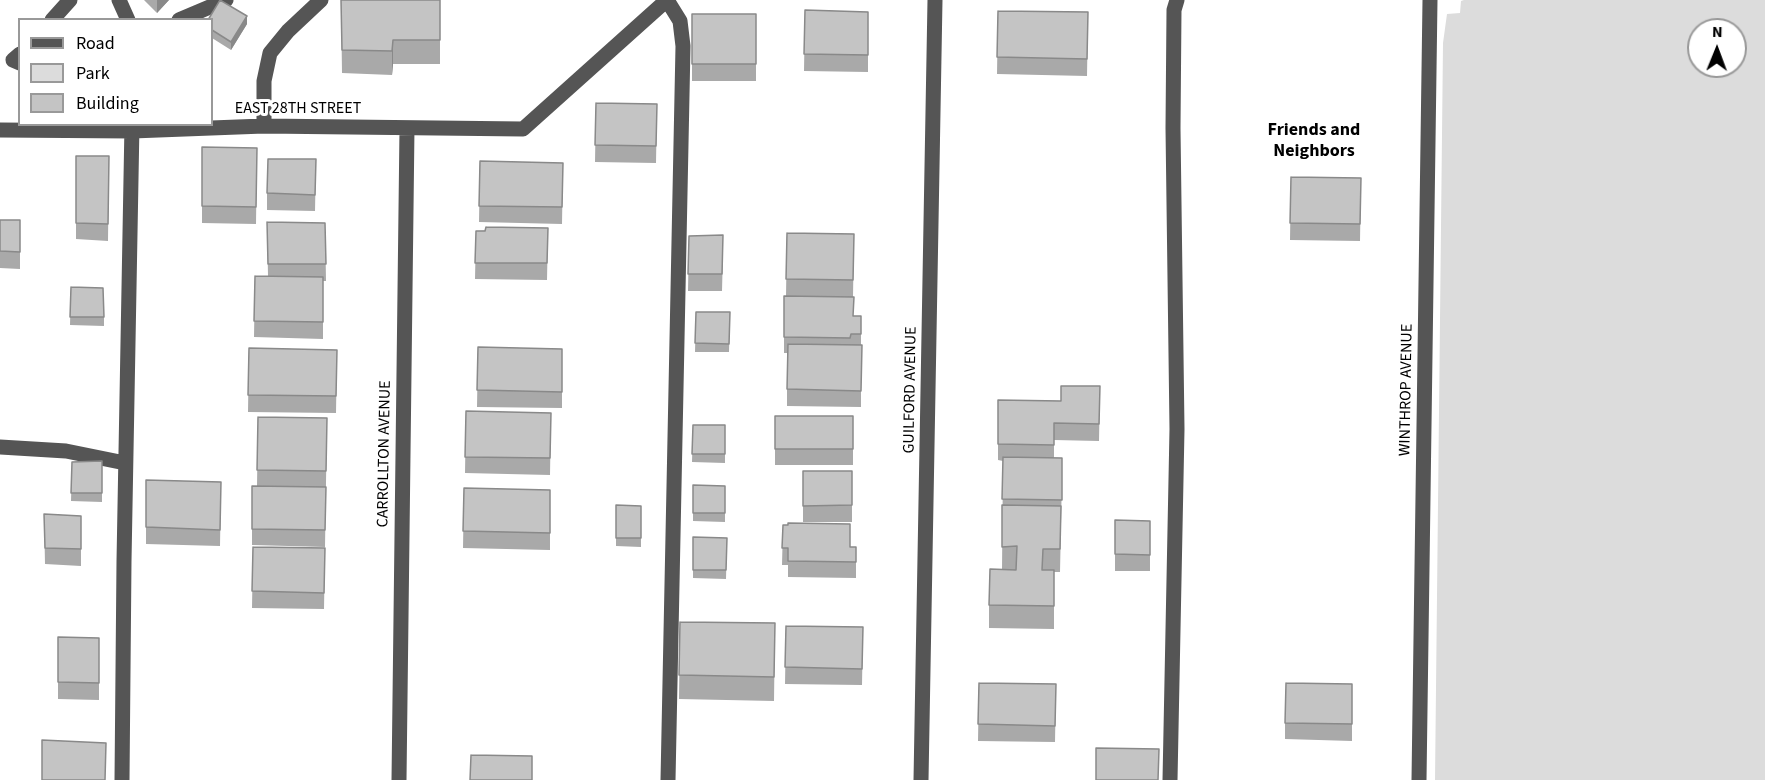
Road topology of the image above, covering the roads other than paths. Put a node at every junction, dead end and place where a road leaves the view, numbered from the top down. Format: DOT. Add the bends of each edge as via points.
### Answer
graph roads {
  1 [pos="70,0"];
  2 [pos="119,0"];
  3 [pos="226,0"];
  4 [pos="321,0"];
  5 [pos="667,0"];
  6 [pos="934,0"];
  7 [pos="1177,0"];
  8 [pos="1430,0"];
  9 [pos="53,18"];
  10 [pos="127,18"];
  11 [pos="183,18"];
  12 [pos="264,126"];
  13 [pos="132,128"];
  14 [pos="407,128"];
  15 [pos="0,130"];
  16 [pos="0,447"];
  17 [pos="125,463"];
  18 [pos="122,780"];
  19 [pos="399,780"];
  20 [pos="668,780"];
  21 [pos="921,780"];
  22 [pos="1170,780"];
  23 [pos="1419,780"];
  1 -- 9 [label="street"];
  2 -- 10 [label="street"];
  3 -- 11 [label="street"];
  4 -- 12 [label="street" via="270,52 264,81"];
  5 -- 14 [label="street, EAST 28TH STREET" via="523,129"];
  5 -- 20 [label="street" via="680,21 683,46"];
  6 -- 21 [label="street, GUILFORD AVENUE"];
  7 -- 22 [label="street" via="1173,128 1177,429"];
  8 -- 23 [label="street, WINTHROP AVENUE"];
  12 -- 13 [label="street, EAST 28TH STREET"];
  12 -- 14 [label="street, EAST 28TH STREET"];
  13 -- 15 [label="street, EAST 28TH STREET"];
  13 -- 17 [label="street"];
  14 -- 19 [label="street, CARROLLTON AVENUE"];
  16 -- 17 [label="street" via="66,451"];
  17 -- 18 [label="street"];
}
